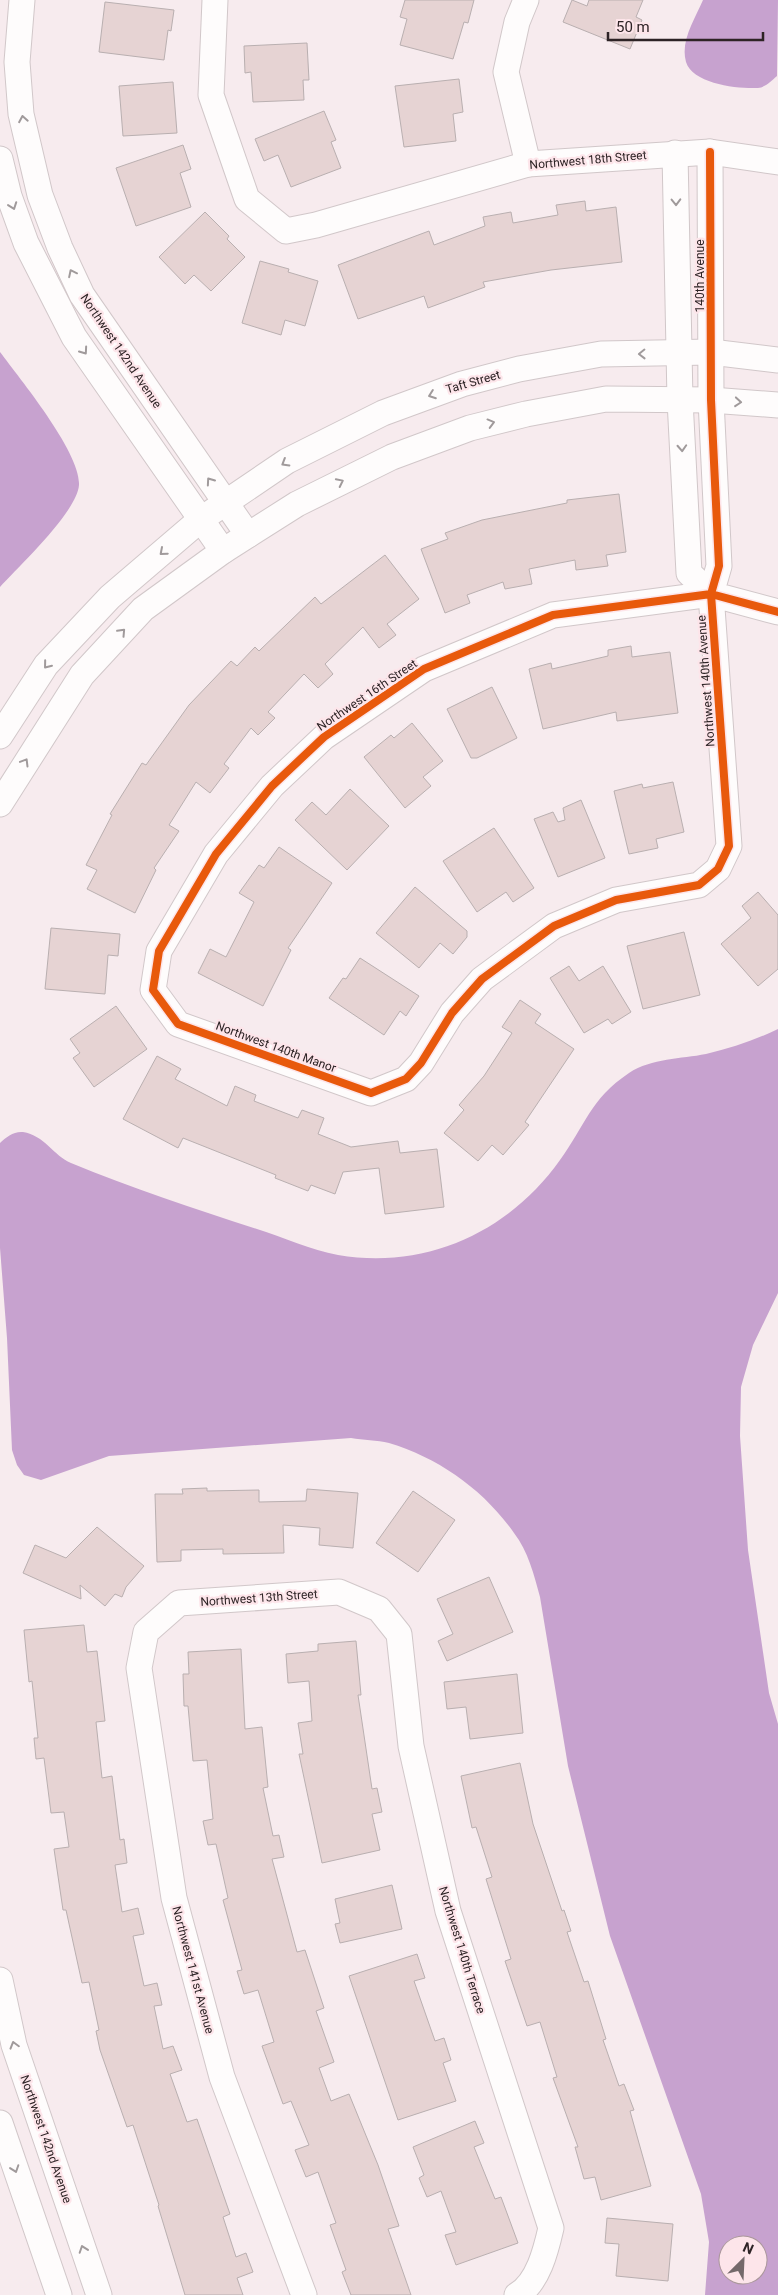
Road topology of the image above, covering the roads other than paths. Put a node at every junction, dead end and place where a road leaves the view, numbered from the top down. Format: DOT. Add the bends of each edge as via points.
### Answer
graph roads {
  1 [pos="22,0"];
  2 [pos="215,0"];
  3 [pos="526,0"];
  4 [pos="710,152"];
  5 [pos="675,153"];
  6 [pos="0,159"];
  7 [pos="778,162"];
  8 [pos="528,164"];
  9 [pos="711,352"];
  10 [pos="679,353"];
  11 [pos="778,360"];
  12 [pos="680,400"];
  13 [pos="711,400"];
  14 [pos="778,405"];
  15 [pos="225,502"];
  16 [pos="200,520"];
  17 [pos="248,535"];
  18 [pos="223,551"];
  19 [pos="711,594"];
  20 [pos="778,612"];
  21 [pos="0,736"];
  22 [pos="1,801"];
  23 [pos="153,990"];
  24 [pos="406,1079"];
  25 [pos="379,1609"];
  26 [pos="146,1632"];
  27 [pos="0,1980"];
  28 [pos="0,2123"];
  29 [pos="59,2295"];
  30 [pos="99,2295"];
  31 [pos="304,2295"];
  32 [pos="517,2295"];
  15 -- 1 [label="street, Northwest 142nd Avenue, one-way" via="82,295 60,248 40,195 22,114 17,62"];
  2 -- 8 [label="street, Northwest 18th Street" via="211,95 247,199 286,230 316,225"];
  3 -- 8 [label="street" via="517,22 506,72"];
  4 -- 5 [label="street, Northwest 18th Street"];
  4 -- 7 [label="street, Northwest 18th Street"];
  4 -- 9 [label="street, 140th Avenue"];
  5 -- 8 [label="street, Northwest 18th Street"];
  5 -- 10 [label="street, 140th Avenue, one-way"];
  6 -- 16 [label="street, one-way" via="26,243 74,337"];
  9 -- 10 [label="street, Taft Street"];
  9 -- 11 [label="street, Taft Street"];
  9 -- 13 [label="street, 140th Avenue"];
  10 -- 12 [label="street, 140th Avenue"];
  10 -- 15 [label="street, Taft Street, one-way" via="601,354 519,369 462,384 383,413 322,443 287,461"];
  12 -- 13 [label="street"];
  17 -- 12 [label="street, one-way" via="297,504 392,456 470,428 606,399"];
  12 -- 19 [label="street, one-way" via="689,573"];
  13 -- 14 [label="street, one-way"];
  13 -- 19 [label="street, Northwest 140th Avenue" via="719,566"];
  15 -- 16 [label="street, Taft Street"];
  15 -- 17 [label="street, Northwest 142nd Avenue"];
  16 -- 18 [label="street"];
  16 -- 21 [label="street, one-way" via="110,597 46,666"];
  17 -- 18 [label="street"];
  22 -- 18 [label="street, one-way" via="82,674 143,609"];
  19 -- 20 [label="street, Northwest 16th Street"];
  19 -- 23 [label="street, Northwest 16th Street" via="553,615 424,669 324,737 272,786 216,854 159,951"];
  19 -- 24 [label="street, Northwest 140th Avenue" via="728,846 718,870 699,885 616,900 554,926 482,978 452,1013 421,1062"];
  23 -- 24 [label="street, Northwest 140th Manor" via="178,1024 371,1094"];
  25 -- 26 [label="street, Northwest 13th Street" via="339,1592 179,1603"];
  25 -- 32 [label="street, Northwest 140th Terrace" via="399,1634 411,1746 448,1911 551,2228 544,2260"];
  26 -- 31 [label="street, Northwest 141st Avenue" via="139,1668 174,1898 222,2077"];
  30 -- 27 [label="street, Northwest 142nd Avenue, one-way" via="14,2045"];
  28 -- 29 [label="street, one-way"];
}
